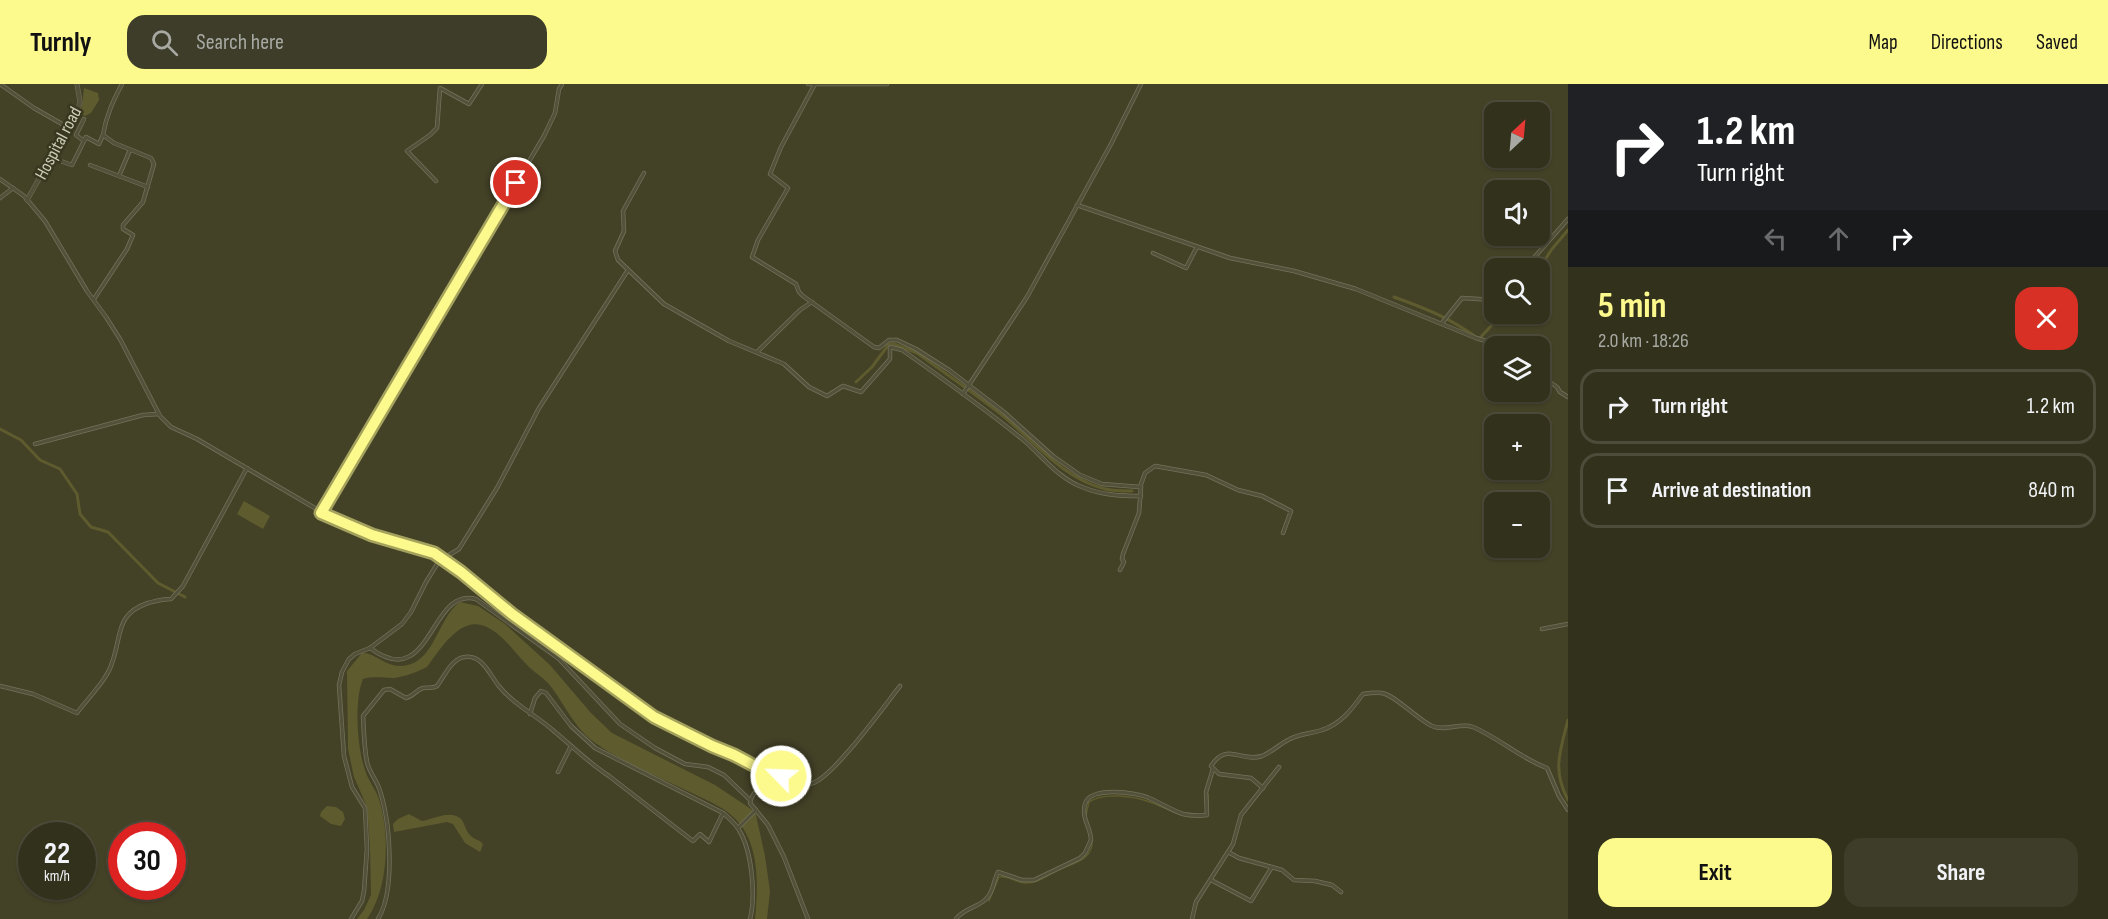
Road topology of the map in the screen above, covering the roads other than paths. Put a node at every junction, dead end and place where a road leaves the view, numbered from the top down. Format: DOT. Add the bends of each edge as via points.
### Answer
graph roads {
  1 [pos="0,84"];
  2 [pos="77,84"];
  3 [pos="122,84"];
  4 [pos="482,84"];
  5 [pos="562,84"];
  6 [pos="807,84"];
  7 [pos="815,84"];
  8 [pos="887,84"];
  9 [pos="1140,84"];
  10 [pos="84,119"];
  11 [pos="69,128"];
  12 [pos="104,135"];
  13 [pos="84,141"];
  14 [pos="130,150"];
  15 [pos="52,158"];
  16 [pos="90,165"];
  17 [pos="644,174"];
  18 [pos="118,176"];
  19 [pos="0,179"];
  20 [pos="436,181"];
  21 [pos="13,187"];
  22 [pos="148,187"];
  23 [pos="0,198"];
  24 [pos="27,200"];
  25 [pos="1077,205"];
  26 [pos="1568,219"];
  27 [pos="1197,248"];
  28 [pos="1153,253"];
  29 [pos="1534,258"];
  30 [pos="627,270"];
  31 [pos="94,299"];
  32 [pos="1484,299"];
  33 [pos="812,302"];
  34 [pos="1442,323"];
  35 [pos="1484,340"];
  36 [pos="757,352"];
  37 [pos="1550,383"];
  38 [pos="969,385"];
  39 [pos="963,394"];
  40 [pos="1568,397"];
  41 [pos="159,414"];
  42 [pos="35,444"];
  43 [pos="247,468"];
  44 [pos="1141,486"];
  45 [pos="1141,496"];
  46 [pos="321,513"];
  47 [pos="1283,533"];
  48 [pos="442,559"];
  49 [pos="1120,570"];
  50 [pos="1568,624"];
  51 [pos="1542,629"];
  52 [pos="370,648"];
  53 [pos="0,686"];
  54 [pos="900,686"];
  55 [pos="530,714"];
  56 [pos="571,746"];
  57 [pos="1279,767"];
  58 [pos="1213,769"];
  59 [pos="558,772"];
  60 [pos="768,773"];
  61 [pos="1263,788"];
  62 [pos="750,800"];
  63 [pos="756,810"];
  64 [pos="1568,810"];
  65 [pos="723,813"];
  66 [pos="738,828"];
  67 [pos="1228,852"];
  68 [pos="1272,867"];
  69 [pos="1210,880"];
  70 [pos="1341,892"];
  71 [pos="351,919"];
  72 [pos="378,919"];
  73 [pos="750,919"];
  74 [pos="808,919"];
  75 [pos="956,919"];
  76 [pos="1192,919"];
  1 -- 11 [label="street"];
  2 -- 11 [label="street, Hospital road" via="80,102"];
  3 -- 12 [label="street" via="112,102"];
  4 -- 20 [label="street" via="469,104 440,88 436,128 407,151"];
  5 -- 46 [label="street" via="544,136"];
  6 -- 7 [label="street"];
  7 -- 8 [label="street"];
  7 -- 33 [label="street" via="770,174 788,188 752,257 796,284 799,292"];
  9 -- 25 [label="street"];
  10 -- 13 [label="street" via="76,135"];
  11 -- 15 [label="street, Hospital road"];
  12 -- 13 [label="street" via="99,144 86,137"];
  12 -- 14 [label="street"];
  13 -- 15 [label="street" via="72,165"];
  14 -- 18 [label="street"];
  14 -- 22 [label="street" via="151,158 154,164"];
  15 -- 24 [label="street, Hospital road"];
  16 -- 18 [label="street"];
  17 -- 30 [label="street" via="623,211 624,231 615,251"];
  18 -- 22 [label="street"];
  19 -- 21 [label="street"];
  21 -- 23 [label="street"];
  21 -- 24 [label="street"];
  22 -- 31 [label="street" via="143,202 123,225 133,236 127,249"];
  24 -- 31 [label="street" via="55,236"];
  25 -- 27 [label="street"];
  25 -- 38 [label="street" via="1015,317"];
  26 -- 29 [label="street"];
  27 -- 28 [label="street" via="1186,268"];
  27 -- 34 [label="street" via="1356,289"];
  30 -- 36 [label="street" via="664,304 729,341"];
  30 -- 48 [label="street" via="539,408 479,519 459,549"];
  31 -- 41 [label="street"];
  32 -- 34 [label="street" via="1462,298"];
  33 -- 36 [label="street"];
  33 -- 38 [label="street" via="874,347 897,340 922,352"];
  34 -- 35 [label="street"];
  36 -- 39 [label="street" via="784,364 809,387 827,396 843,386 861,392 890,359 889,350 894,347"];
  37 -- 40 [label="street"];
  38 -- 39 [label="street"];
  38 -- 44 [label="street" via="1080,475 1102,484"];
  39 -- 45 [label="street" via="1080,487 1113,496"];
  41 -- 42 [label="street"];
  41 -- 43 [label="street" via="171,427"];
  43 -- 46 [label="street"];
  43 -- 53 [label="street" via="183,586 171,599 137,606 129,612 121,625 107,675 77,713 33,694"];
  44 -- 45 [label="street"];
  44 -- 47 [label="street" via="1145,473 1155,466 1206,475 1291,511"];
  45 -- 49 [label="street"];
  46 -- 48 [label="street"];
  48 -- 52 [label="street" via="402,624"];
  48 -- 60 [label="street" via="654,717"];
  50 -- 51 [label="street"];
  52 -- 62 [label="street" via="391,657 406,657 423,646 451,604 467,596 476,599 559,659 620,724 668,756 724,775"];
  52 -- 71 [label="street" via="349,659 339,685 346,768 365,808 366,879 362,901"];
  54 -- 60 [label="street" via="864,733 814,783 801,784"];
  55 -- 56 [label="street"];
  55 -- 65 [label="street" via="537,694 546,693 571,726 595,748"];
  55 -- 72 [label="street" via="512,700 481,661 467,656 453,663 434,689 424,688 406,698 384,690 363,716 368,766 379,788 389,838 387,892"];
  56 -- 59 [label="street"];
  56 -- 65 [label="street" via="693,841 700,834 709,842"];
  57 -- 61 [label="street"];
  58 -- 61 [label="street" via="1219,774 1251,778"];
  58 -- 64 [label="street" via="1211,766 1222,754 1262,756 1303,733 1335,724 1363,694 1383,693 1428,724 1446,729 1471,726 1547,768"];
  58 -- 75 [label="street" via="1206,792 1207,815 1186,815 1139,796 1101,793 1089,797 1084,813 1091,840 1080,858 1034,880 998,872 985,900"];
  60 -- 62 [label="street"];
  61 -- 67 [label="street" via="1241,815"];
  62 -- 63 [label="street"];
  63 -- 66 [label="street"];
  63 -- 74 [label="street" via="784,857"];
  65 -- 66 [label="street"];
  66 -- 73 [label="street" via="748,851 753,908"];
  67 -- 68 [label="street"];
  67 -- 69 [label="street"];
  68 -- 69 [label="street" via="1251,901"];
  68 -- 70 [label="street" via="1294,880 1332,885"];
  69 -- 76 [label="street" via="1196,902"];
}
